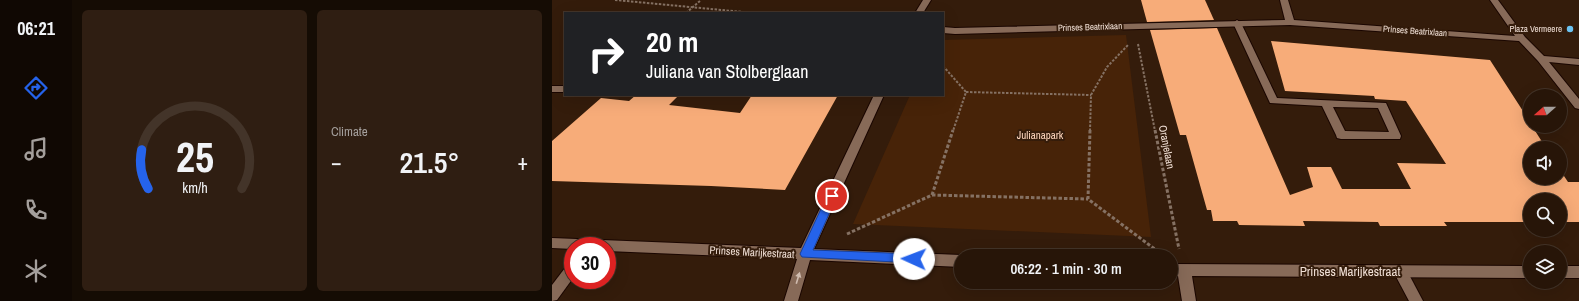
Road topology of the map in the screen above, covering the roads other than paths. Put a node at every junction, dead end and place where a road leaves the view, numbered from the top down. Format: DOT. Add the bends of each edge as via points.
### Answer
graph roads {
  1 [pos="927,0"];
  2 [pos="1284,0"];
  3 [pos="1494,0"];
  4 [pos="920,12"];
  5 [pos="1290,22"];
  6 [pos="1237,23"];
  7 [pos="944,30"];
  8 [pos="1522,40"];
  9 [pos="1541,59"];
  10 [pos="1579,62"];
  11 [pos="552,89"];
  12 [pos="564,89"];
  13 [pos="879,96"];
  14 [pos="1326,103"];
  15 [pos="1579,106"];
  16 [pos="552,243"];
  17 [pos="564,244"];
  18 [pos="616,246"];
  19 [pos="805,254"];
  20 [pos="954,261"];
  21 [pos="1178,270"];
  22 [pos="1400,271"];
  23 [pos="1523,272"];
  24 [pos="1567,272"];
  25 [pos="1579,272"];
  26 [pos="1178,273"];
  27 [pos="564,280"];
  28 [pos="552,296"];
  29 [pos="791,301"];
  30 [pos="1189,301"];
  31 [pos="1416,301"];
  1 -- 4 [label="street"];
  2 -- 5 [label="street"];
  3 -- 8 [label="street"];
  5 -- 6 [label="street, Prinses Beatrixlaan"];
  5 -- 8 [label="street, Prinses Beatrixlaan"];
  6 -- 7 [label="street, Prinses Beatrixlaan"];
  6 -- 14 [label="street" via="1274,102"];
  8 -- 9 [label="street"];
  9 -- 10 [label="street"];
  9 -- 15 [label="street"];
  11 -- 12 [label="street"];
  13 -- 19 [label="street"];
  14 -- 14 [label="street" via="1341,135 1396,136 1382,105"];
  16 -- 17 [label="street, Prinses Marijkestraat"];
  18 -- 19 [label="street, Prinses Marijkestraat"];
  19 -- 20 [label="street, Prinses Marijkestraat"];
  29 -- 19 [label="street, one-way"];
  21 -- 22 [label="street, Prinses Marijkestraat"];
  22 -- 23 [label="street, Prinses Marijkestraat"];
  22 -- 31 [label="street"];
  24 -- 25 [label="street"];
  26 -- 30 [label="street"];
  27 -- 28 [label="street"];
}
